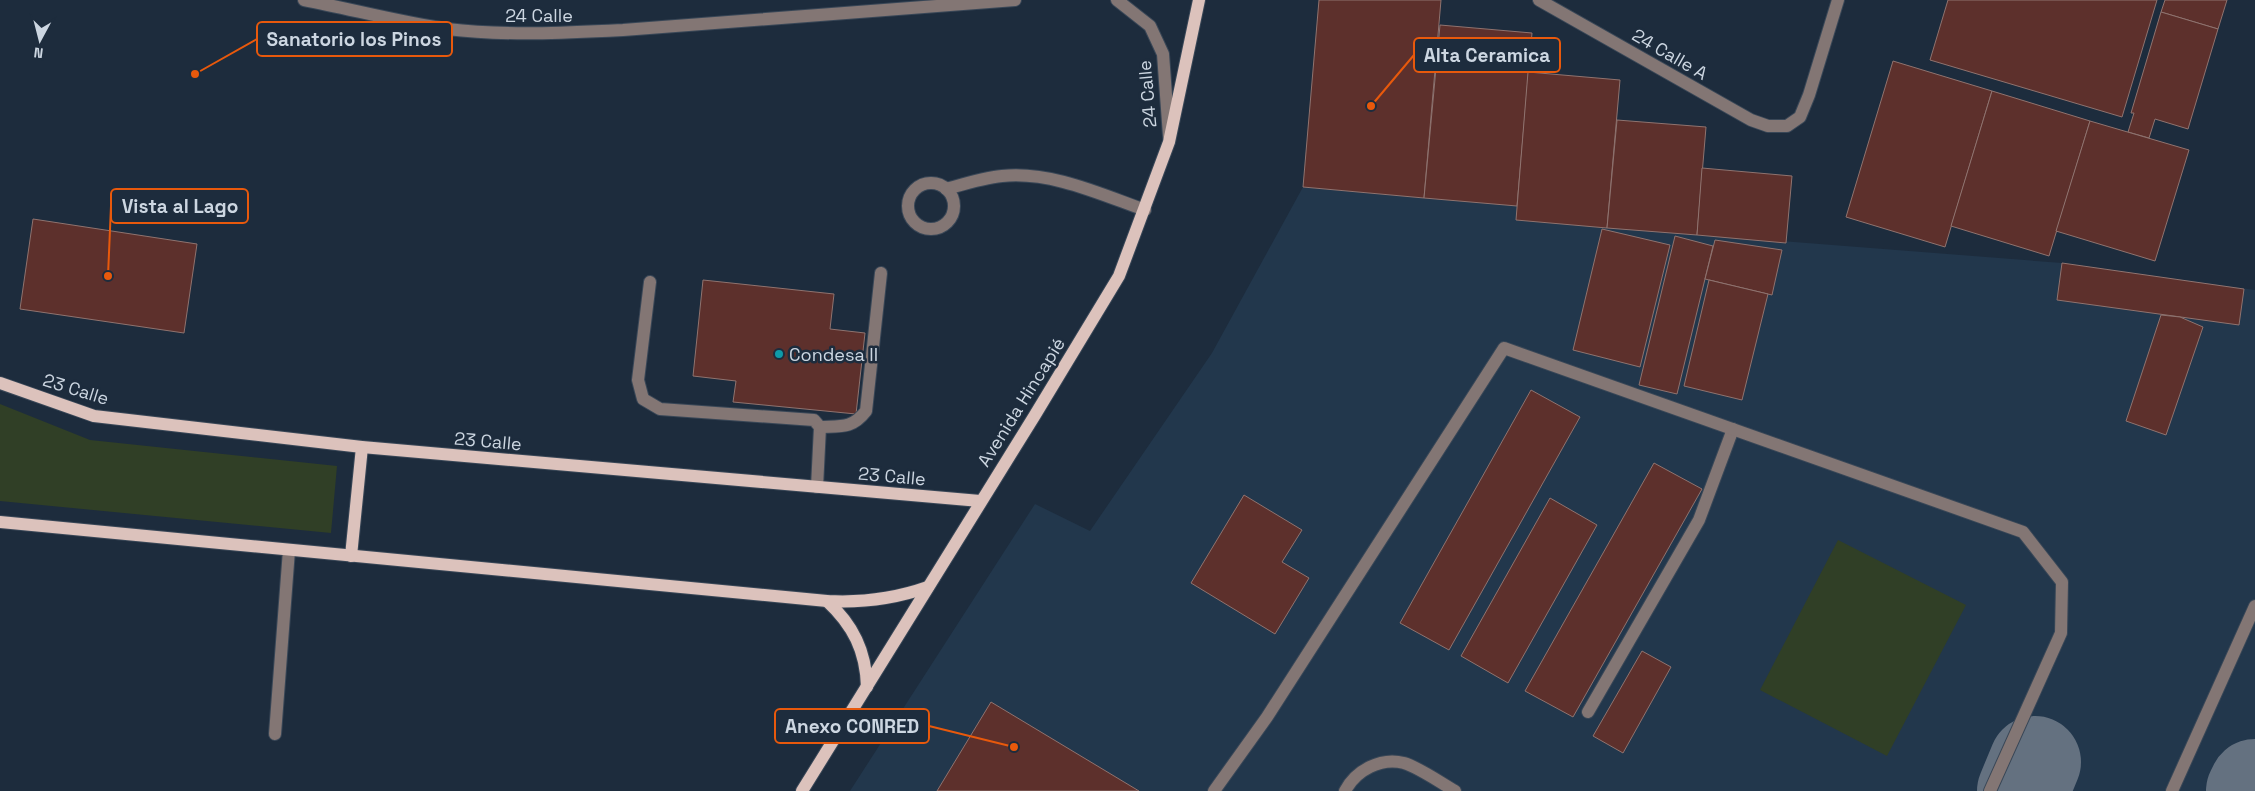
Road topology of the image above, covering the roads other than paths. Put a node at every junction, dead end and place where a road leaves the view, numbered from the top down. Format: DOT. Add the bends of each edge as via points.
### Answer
graph roads {
  1 [pos="304,0"];
  2 [pos="1016,0"];
  3 [pos="1117,0"];
  4 [pos="1199,0"];
  5 [pos="1539,0"];
  6 [pos="1838,0"];
  7 [pos="889,5"];
  8 [pos="1169,142"];
  9 [pos="946,189"];
  10 [pos="1144,210"];
  11 [pos="881,273"];
  12 [pos="650,282"];
  13 [pos="0,382"];
  14 [pos="820,426"];
  15 [pos="1733,429"];
  16 [pos="362,448"];
  17 [pos="817,487"];
  18 [pos="980,501"];
  19 [pos="0,522"];
  20 [pos="290,550"];
  21 [pos="351,556"];
  22 [pos="928,587"];
  23 [pos="826,601"];
  24 [pos="2255,606"];
  25 [pos="867,687"];
  26 [pos="1588,712"];
  27 [pos="275,734"];
  28 [pos="802,791"];
  29 [pos="1214,791"];
  30 [pos="1345,791"];
  31 [pos="1455,791"];
  32 [pos="1990,791"];
  33 [pos="2172,791"];
  1 -- 7 [label="street, 24 Calle" via="445,28 503,34 623,30"];
  2 -- 7 [label="street, 24 Calle"];
  3 -- 8 [label="street, 24 Calle" via="1150,26 1163,54"];
  4 -- 8 [label="main road, Avenida Hincapié"];
  5 -- 6 [label="street, 24 Calle A" via="1751,120 1768,126 1787,126 1800,117 1810,95"];
  8 -- 10 [label="main road, Avenida Hincapié"];
  9 -- 10 [label="street" via="985,178 1028,176 1069,183"];
  10 -- 18 [label="main road, Avenida Hincapié" via="1119,276"];
  11 -- 14 [label="street" via="866,411 858,422 844,426"];
  12 -- 14 [label="street" via="638,380 643,399 660,409 814,420"];
  13 -- 16 [label="main road, 23 Calle" via="94,416"];
  14 -- 17 [label="street"];
  15 -- 26 [label="street" via="1699,520"];
  15 -- 29 [label="street" via="1504,348 1267,717"];
  15 -- 32 [label="street" via="2023,532 2062,582 2061,633"];
  16 -- 17 [label="main road, 23 Calle"];
  16 -- 21 [label="main road"];
  17 -- 18 [label="main road, 23 Calle"];
  18 -- 22 [label="main road, Avenida Hincapié"];
  19 -- 20 [label="main road"];
  20 -- 21 [label="main road"];
  20 -- 27 [label="street"];
  21 -- 23 [label="main road"];
  22 -- 23 [label="main road" via="879,600"];
  22 -- 25 [label="main road, Avenida Hincapié"];
  23 -- 25 [label="main road" via="856,637 867,669"];
  24 -- 33 [label="street"];
  25 -- 28 [label="main road, Avenida Hincapié"];
  30 -- 31 [label="street" via="1358,775 1371,766 1388,761 1405,764"];
}
